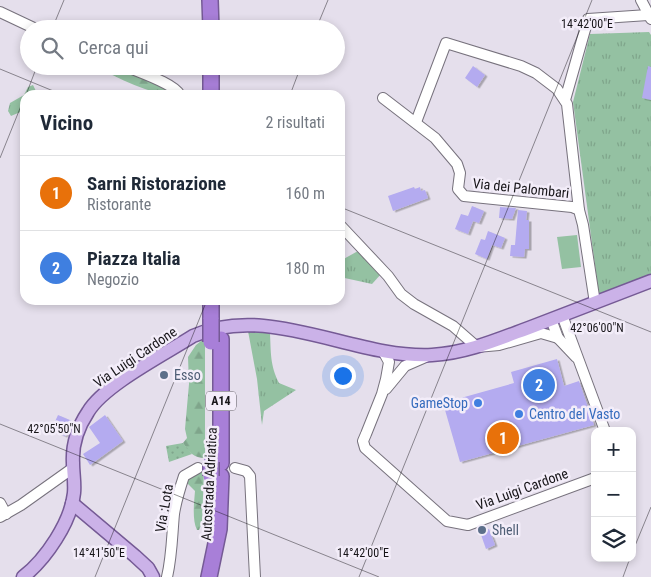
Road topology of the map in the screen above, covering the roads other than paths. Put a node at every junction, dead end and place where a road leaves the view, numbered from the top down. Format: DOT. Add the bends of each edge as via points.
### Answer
graph roads {
  1 [pos="210,0"];
  2 [pos="220,0"];
  3 [pos="641,0"];
  4 [pos="0,12"];
  5 [pos="650,17"];
  6 [pos="210,20"];
  7 [pos="220,20"];
  8 [pos="20,21"];
  9 [pos="146,75"];
  10 [pos="211,75"];
  11 [pos="220,75"];
  12 [pos="176,90"];
  13 [pos="211,90"];
  14 [pos="220,90"];
  15 [pos="383,98"];
  16 [pos="564,100"];
  17 [pos="416,122"];
  18 [pos="579,210"];
  19 [pos="345,230"];
  20 [pos="651,281"];
  21 [pos="595,303"];
  22 [pos="212,305"];
  23 [pos="220,305"];
  24 [pos="556,317"];
  25 [pos="216,318"];
  26 [pos="558,338"];
  27 [pos="477,347"];
  28 [pos="383,351"];
  29 [pos="400,353"];
  30 [pos="431,355"];
  31 [pos="580,361"];
  32 [pos="389,380"];
  33 [pos="604,427"];
  34 [pos="73,468"];
  35 [pos="216,469"];
  36 [pos="591,479"];
  37 [pos="0,503"];
  38 [pos="72,503"];
  39 [pos="3,516"];
  40 [pos="170,562"];
  41 [pos="153,576"];
  42 [pos="23,577"];
  43 [pos="167,577"];
  44 [pos="199,577"];
  45 [pos="209,577"];
  46 [pos="255,577"];
  1 -- 6 [label="highway"];
  2 -- 7 [label="highway"];
  3 -- 5 [label="street"];
  4 -- 8 [label="street"];
  5 -- 16 [label="street" via="588,20"];
  9 -- 12 [label="street"];
  10 -- 13 [label="highway"];
  11 -- 14 [label="highway"];
  15 -- 17 [label="street, Via dei Palombari"];
  16 -- 17 [label="street, Via dei Palombari" via="557,88 536,73 446,43"];
  16 -- 18 [label="street, Via dei Palombari"];
  17 -- 18 [label="street, Via dei Palombari" via="457,164 460,173 458,189 464,196"];
  18 -- 21 [label="street, Via dei Palombari"];
  19 -- 27 [label="street" via="388,276 400,294 453,326"];
  20 -- 21 [label="main road, Via Luigi Cardone"];
  21 -- 24 [label="main road, Via Luigi Cardone"];
  22 -- 25 [label="highway, Autostrada Adriatica / A14"];
  23 -- 25 [label="highway, Autostrada Adriatica / A14"];
  24 -- 26 [label="street"];
  24 -- 27 [label="main road, Via Luigi Cardone"];
  24 -- 31 [label="street"];
  25 -- 35 [label="highway, Autostrada Adriatica / A14"];
  26 -- 27 [label="street, Via Luigi Cardone" via="541,333 499,345"];
  26 -- 31 [label="street"];
  27 -- 30 [label="main road, Via Luigi Cardone"];
  28 -- 29 [label="main road, Via Luigi Cardone"];
  28 -- 32 [label="street, Via Luigi Cardone" via="389,362"];
  28 -- 34 [label="main road, Via Luigi Cardone" via="262,326 240,325 204,331 112,388 88,410 75,440"];
  29 -- 30 [label="main road, Via Luigi Cardone"];
  29 -- 32 [label="street, Via Luigi Cardone" via="400,363"];
  30 -- 32 [label="street, Via Luigi Cardone" via="405,366"];
  31 -- 33 [label="street"];
  32 -- 36 [label="street, Via Luigi Cardone" via="363,441 365,448 447,521 468,525"];
  34 -- 38 [label="main road, Via Luigi Cardone"];
  34 -- 39 [label="street"];
  35 -- 40 [label="street, Via :Lota" via="184,476 174,512"];
  35 -- 44 [label="highway, Autostrada Adriatica / A14"];
  35 -- 45 [label="highway, Autostrada Adriatica / A14" via="218,529"];
  35 -- 46 [label="street" via="246,471 250,476"];
  37 -- 39 [label="street"];
  38 -- 41 [label="main road" via="135,556"];
  38 -- 42 [label="main road, Via Luigi Cardone" via="52,545"];
  40 -- 41 [label="street" via="165,570"];
  40 -- 43 [label="street, Via :Lota"];
}
